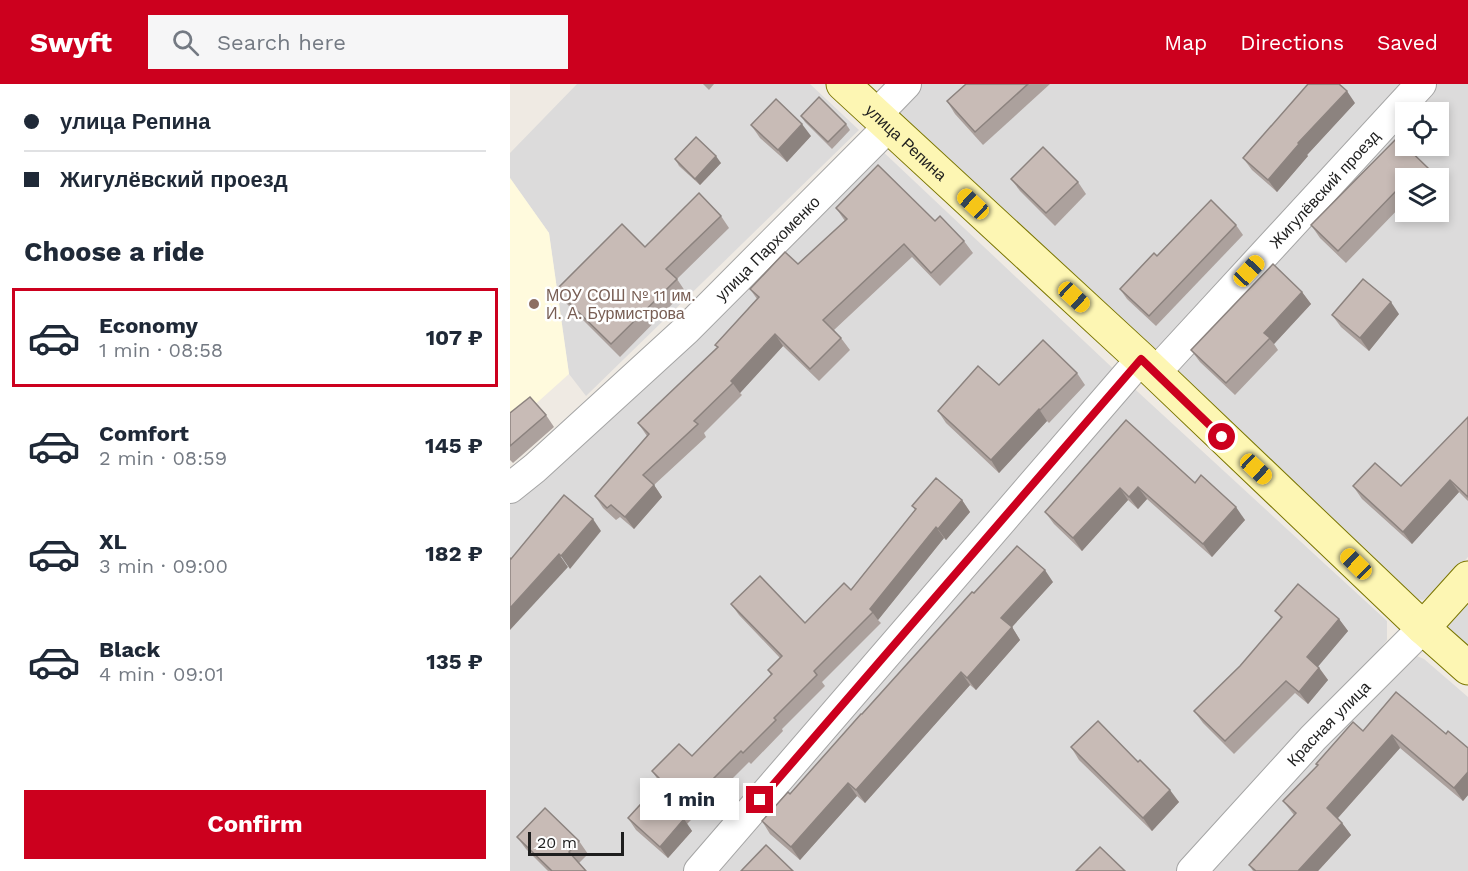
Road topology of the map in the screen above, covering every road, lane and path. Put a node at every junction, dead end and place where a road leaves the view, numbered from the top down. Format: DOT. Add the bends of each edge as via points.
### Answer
graph roads {
  1 [pos="843,84"];
  2 [pos="906,84"];
  3 [pos="1421,84"];
  4 [pos="883,120"];
  5 [pos="1148,366"];
  6 [pos="510,488"];
  7 [pos="1468,578"];
  8 [pos="1423,628"];
  9 [pos="1468,668"];
  10 [pos="1194,870"];
  11 [pos="699,871"];
  1 -- 4 [label="street, улица Репина"];
  2 -- 4 [label="street, улица Пархоменко"];
  3 -- 5 [label="street, Жигулёвский проезд"];
  4 -- 5 [label="street, улица Репина"];
  4 -- 6 [label="street, улица Пархоменко" via="686,330"];
  5 -- 8 [label="street, улица Репина"];
  5 -- 11 [label="street, Жигулёвский проезд"];
  7 -- 8 [label="street, Красная улица"];
  8 -- 9 [label="street, улица Репина"];
  8 -- 10 [label="street, Красная улица" via="1313,738"];
}
